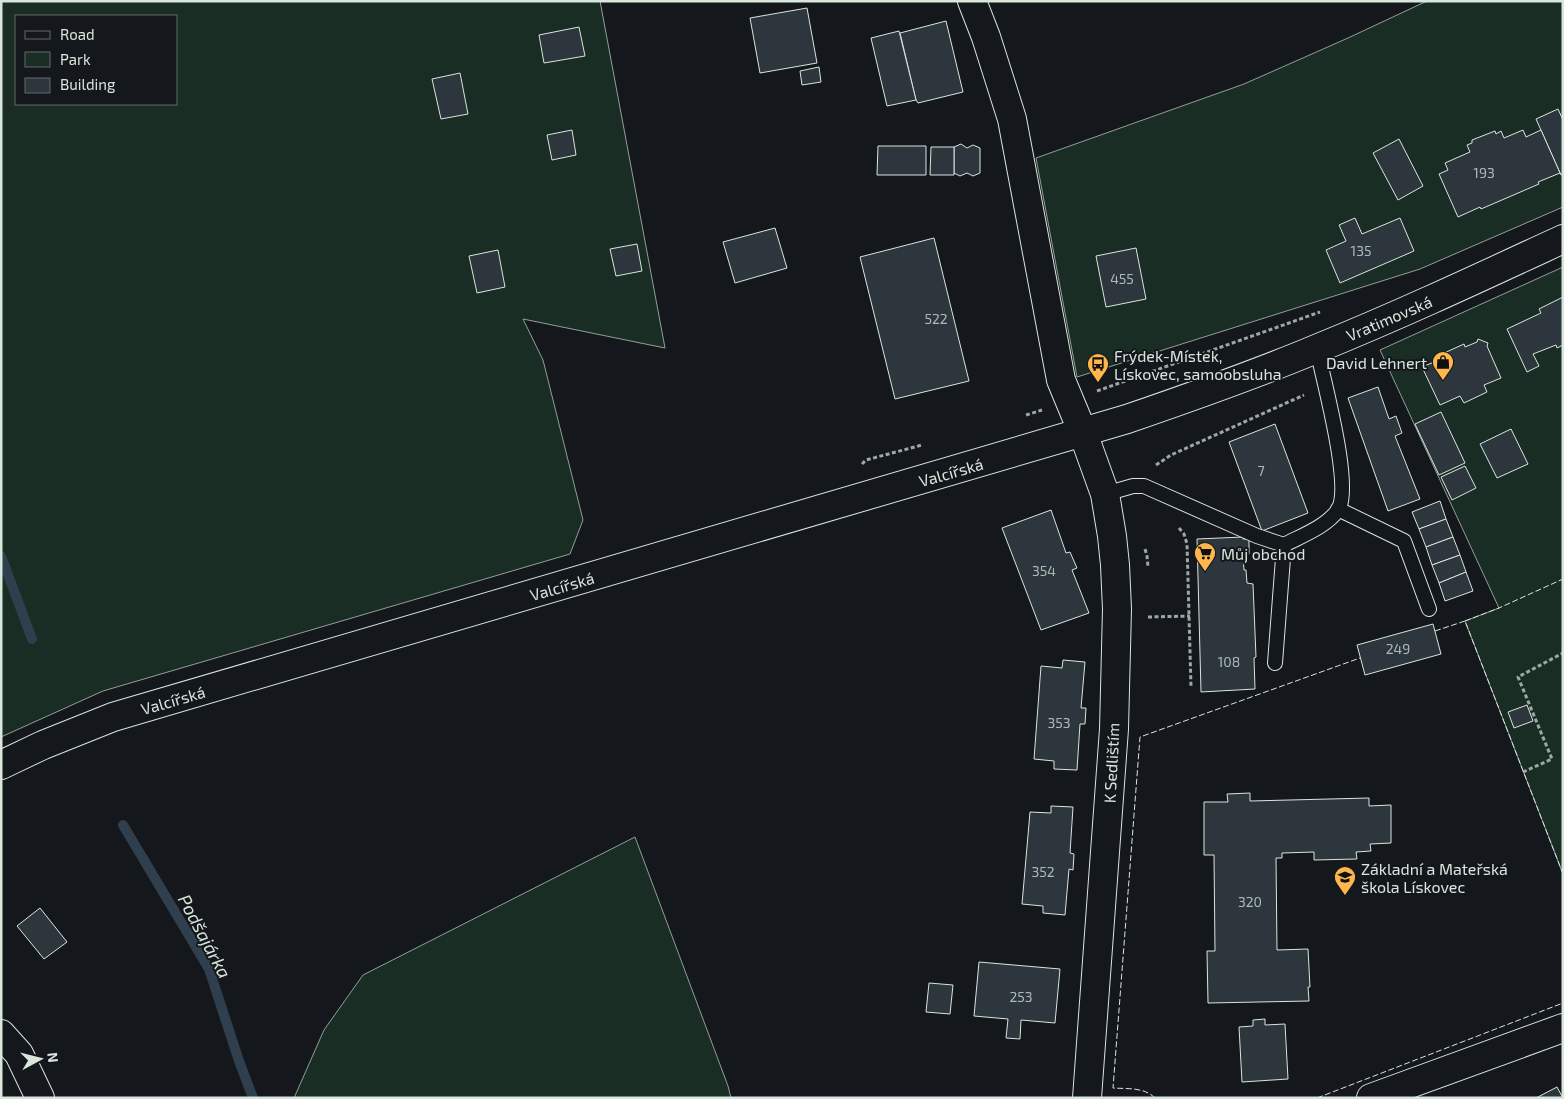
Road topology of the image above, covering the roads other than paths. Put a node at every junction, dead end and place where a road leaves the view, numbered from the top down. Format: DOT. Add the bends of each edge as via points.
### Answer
graph roads {
  1 [pos="972,1"];
  2 [pos="1563,239"];
  3 [pos="1317,349"];
  4 [pos="1128,419"];
  5 [pos="1083,433"];
  6 [pos="1104,494"];
  7 [pos="1338,509"];
  8 [pos="1284,545"];
  9 [pos="1429,609"];
  10 [pos="1275,663"];
  11 [pos="1,765"];
  12 [pos="1563,1028"];
  13 [pos="1,1034"];
  14 [pos="40,1098"];
  15 [pos="1087,1098"];
  16 [pos="1371,1098"];
  1 -- 5 [label="main road, K Sedlištím" via="1012,120 1061,380"];
  2 -- 3 [label="main road, Vratimovská"];
  3 -- 4 [label="main road, Vratimovská"];
  3 -- 7 [label="lane" via="1340,460 1343,485"];
  4 -- 5 [label="main road, Valcířská"];
  5 -- 6 [label="main road, K Sedlištím"];
  5 -- 11 [label="main road, Valcířská" via="114,717"];
  6 -- 8 [label="lane" via="1144,486"];
  6 -- 15 [label="main road, K Sedlištím" via="1115,565 1116,670"];
  7 -- 8 [label="lane" via="1325,522"];
  7 -- 9 [label="lane" via="1404,541"];
  8 -- 10 [label="lane"];
  12 -- 16 [label="main road"];
  13 -- 14 [label="main road" via="19,1054"];
}
